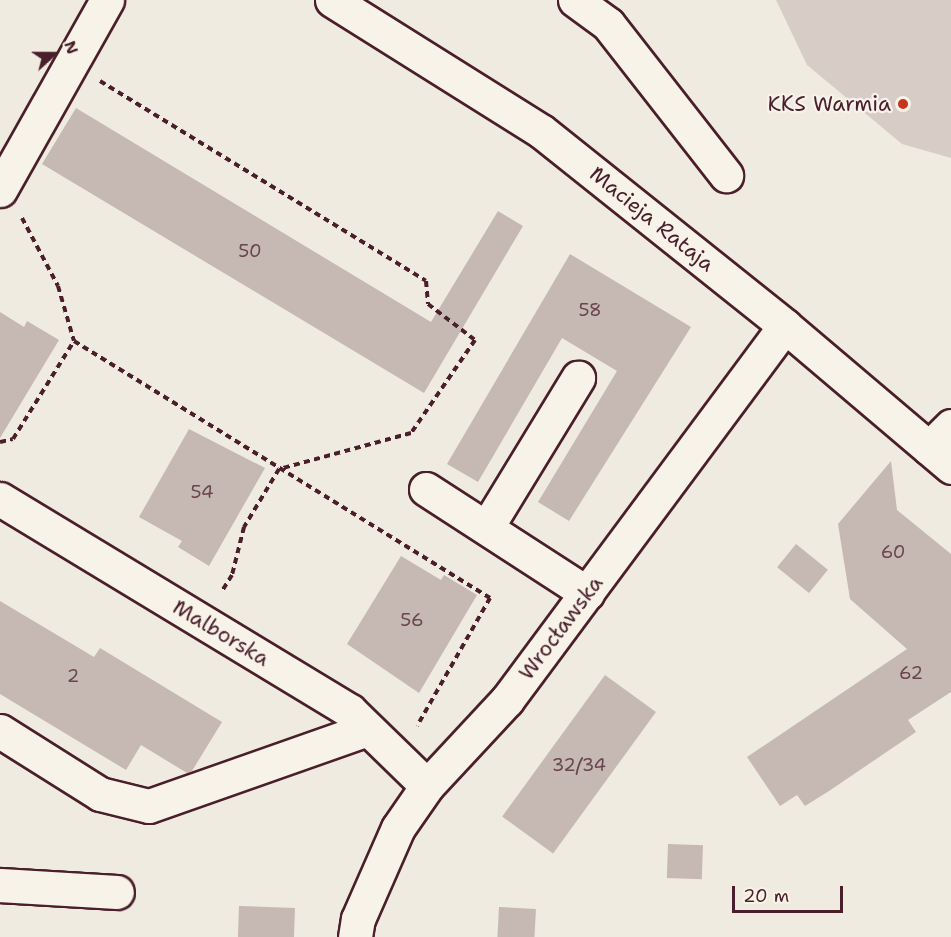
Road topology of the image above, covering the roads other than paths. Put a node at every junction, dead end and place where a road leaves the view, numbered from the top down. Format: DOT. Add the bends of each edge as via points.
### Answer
graph roads {
  1 [pos="106,0"];
  2 [pos="332,0"];
  3 [pos="575,0"];
  4 [pos="726,175"];
  5 [pos="8,199"];
  6 [pos="785,326"];
  7 [pos="578,378"];
  8 [pos="944,447"];
  9 [pos="426,489"];
  10 [pos="0,499"];
  11 [pos="487,527"];
  12 [pos="587,592"];
  13 [pos="359,720"];
  14 [pos="0,731"];
  15 [pos="428,786"];
  16 [pos="0,885"];
  17 [pos="117,892"];
  18 [pos="355,937"];
  1 -- 5 [label="street"];
  2 -- 6 [label="street, Macieja Rataja" via="541,131"];
  3 -- 4 [label="street" via="608,24"];
  6 -- 8 [label="street, Macieja Rataja"];
  6 -- 12 [label="street, Wrocławska"];
  7 -- 11 [label="street"];
  9 -- 11 [label="street"];
  10 -- 13 [label="street, Malborska"];
  11 -- 12 [label="street"];
  12 -- 15 [label="street, Wrocławska" via="507,700"];
  13 -- 14 [label="street" via="149,806 100,794"];
  13 -- 15 [label="street, Malborska"];
  15 -- 18 [label="street, Wrocławska" via="398,828 358,919"];
  16 -- 17 [label="street"];
}
